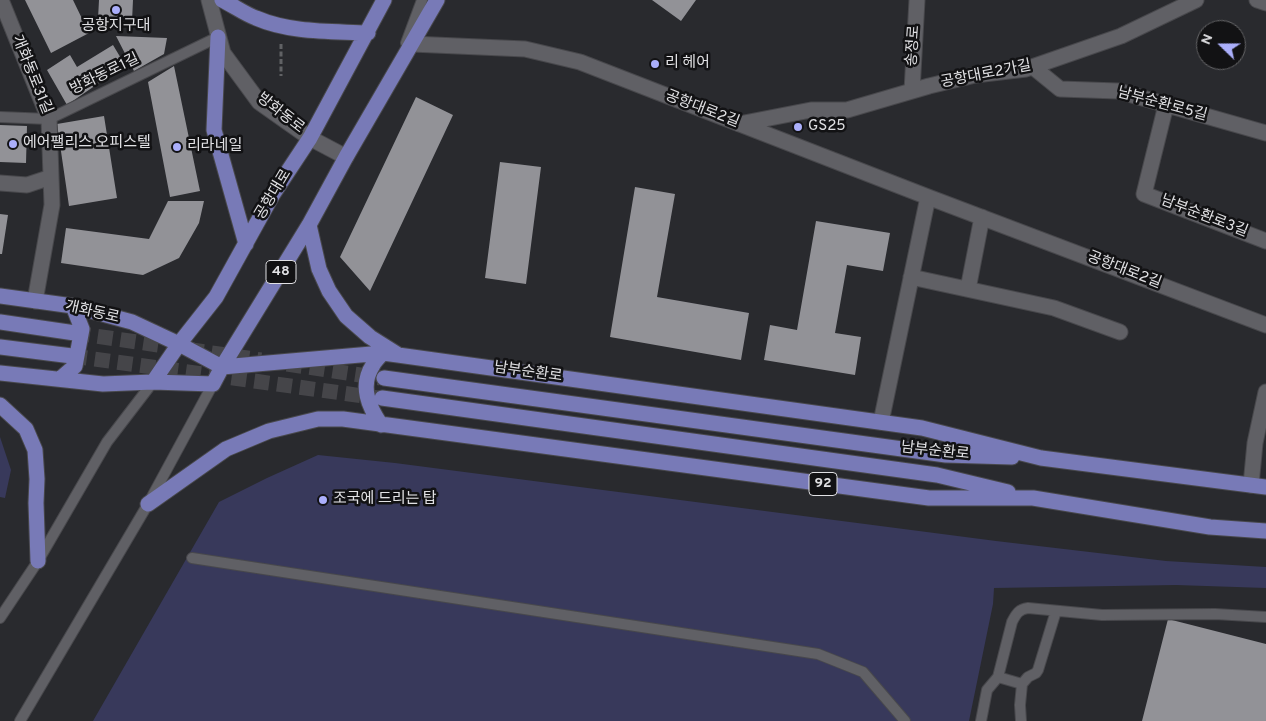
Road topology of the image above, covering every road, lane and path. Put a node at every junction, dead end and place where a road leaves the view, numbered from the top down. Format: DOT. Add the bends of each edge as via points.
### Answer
graph roads {
  1 [pos="1,0"];
  2 [pos="209,0"];
  3 [pos="222,0"];
  4 [pos="384,0"];
  5 [pos="422,0"];
  6 [pos="437,0"];
  7 [pos="917,0"];
  8 [pos="1196,0"];
  9 [pos="1258,0"];
  10 [pos="1266,3"];
  11 [pos="368,33"];
  12 [pos="218,36"];
  13 [pos="280,43"];
  14 [pos="412,44"];
  15 [pos="1033,67"];
  16 [pos="395,72"];
  17 [pos="281,76"];
  18 [pos="912,92"];
  19 [pos="1166,105"];
  20 [pos="0,117"];
  21 [pos="49,119"];
  22 [pos="739,124"];
  23 [pos="1266,133"];
  24 [pos="310,138"];
  25 [pos="346,157"];
  26 [pos="51,177"];
  27 [pos="0,183"];
  28 [pos="928,197"];
  29 [pos="982,217"];
  30 [pos="309,225"];
  31 [pos="1266,240"];
  32 [pos="246,244"];
  33 [pos="911,276"];
  34 [pos="968,289"];
  35 [pos="0,296"];
  36 [pos="35,301"];
  37 [pos="73,306"];
  38 [pos="0,322"];
  39 [pos="1266,325"];
  40 [pos="1120,332"];
  41 [pos="75,333"];
  42 [pos="179,344"];
  43 [pos="0,347"];
  44 [pos="383,353"];
  45 [pos="398,354"];
  46 [pos="72,356"];
  47 [pos="222,367"];
  48 [pos="0,373"];
  49 [pos="384,378"];
  50 [pos="60,379"];
  51 [pos="153,382"];
  52 [pos="213,384"];
  53 [pos="1266,392"];
  54 [pos="382,398"];
  55 [pos="0,405"];
  56 [pos="882,422"];
  57 [pos="381,424"];
  58 [pos="1040,458"];
  59 [pos="1259,486"];
  60 [pos="1033,498"];
  61 [pos="148,504"];
  62 [pos="1266,531"];
  63 [pos="192,558"];
  64 [pos="38,561"];
  65 [pos="1056,611"];
  66 [pos="1266,617"];
  67 [pos="0,618"];
  68 [pos="998,677"];
  69 [pos="1022,684"];
  70 [pos="20,721"];
  71 [pos="905,721"];
  72 [pos="981,721"];
  73 [pos="1021,721"];
  1 -- 21 [label="street, 개화동로31길"];
  2 -- 12 [label="street, 방화동로"];
  3 -- 11 [label="main road" via="257,18 284,27"];
  4 -- 11 [label="main road, 공항대로"];
  5 -- 16 [label="lane"];
  6 -- 14 [label="main road, 48"];
  7 -- 18 [label="street, 송정로"];
  8 -- 15 [label="street, 공항대로2가길" via="1121,36"];
  9 -- 10 [label="street"];
  11 -- 24 [label="main road, 공항대로"];
  12 -- 21 [label="lane, 방화동로1길"];
  12 -- 24 [label="street, 방화동로" via="223,53 259,102"];
  12 -- 32 [label="main road" via="214,130"];
  13 -- 17 [label="path"];
  14 -- 16 [label="main road, 48"];
  14 -- 22 [label="street, 공항대로2길" via="525,49 580,62"];
  15 -- 18 [label="street, 공항대로2가길" via="975,75"];
  15 -- 19 [label="street, 남부순환로5길" via="1060,89 1118,91"];
  16 -- 25 [label="main road, 48"];
  18 -- 22 [label="street, 공항대로2가길" via="847,110 811,110"];
  19 -- 23 [label="street, 남부순환로5길"];
  19 -- 31 [label="street, 남부순환로3길" via="1144,194"];
  20 -- 21 [label="lane, 방화동로1길"];
  21 -- 26 [label="street, 개화동로31길"];
  22 -- 28 [label="street, 공항대로2길"];
  24 -- 25 [label="street, 방화동로"];
  24 -- 32 [label="main road, 공항대로" via="273,194"];
  25 -- 30 [label="main road, 48"];
  26 -- 27 [label="street" via="27,185"];
  26 -- 36 [label="street, 개화동로31길" via="52,205"];
  28 -- 29 [label="street, 공항대로2길"];
  28 -- 33 [label="street"];
  29 -- 34 [label="street"];
  29 -- 39 [label="street, 공항대로2길"];
  30 -- 45 [label="main road" via="318,269 346,316"];
  30 -- 47 [label="main road, 48"];
  32 -- 42 [label="main road, 공항대로" via="216,297"];
  33 -- 34 [label="street"];
  33 -- 56 [label="street"];
  34 -- 40 [label="street" via="1054,308"];
  35 -- 36 [label="main road, 개화동로"];
  36 -- 37 [label="main road, 개화동로"];
  37 -- 42 [label="main road, 개화동로" via="132,322"];
  37 -- 50 [label="main road" via="82,328 75,366"];
  38 -- 41 [label="main road, 개화동로"];
  42 -- 47 [label="main road"];
  42 -- 51 [label="main road, 공항대로"];
  43 -- 46 [label="main road"];
  44 -- 45 [label="main road, 남부순환로"];
  44 -- 47 [label="main road, 남부순환로"];
  44 -- 57 [label="main road" via="372,365 366,384 368,401"];
  45 -- 56 [label="main road, 남부순환로"];
  47 -- 52 [label="main road, 48"];
  48 -- 50 [label="main road"];
  49 -- 58 [label="main road, 남부순환로" via="946,455"];
  50 -- 51 [label="main road" via="103,384"];
  51 -- 52 [label="main road"];
  51 -- 64 [label="lane" via="107,442"];
  52 -- 61 [label="lane"];
  53 -- 59 [label="street" via="1256,443"];
  54 -- 60 [label="main road, 남부순환로 / 92" via="937,475"];
  55 -- 64 [label="main road" via="26,429 35,450"];
  56 -- 58 [label="main road, 남부순환로" via="922,428"];
  57 -- 60 [label="main road, 남부순환로 / 92" via="929,498"];
  57 -- 61 [label="main road, 92" via="318,419 269,431 226,449"];
  58 -- 59 [label="main road, 남부순환로"];
  60 -- 62 [label="main road, 남부순환로 / 92" via="1210,527"];
  61 -- 70 [label="lane"];
  63 -- 71 [label="lane" via="818,654 863,672"];
  64 -- 67 [label="lane"];
  65 -- 66 [label="lane" via="1102,615"];
  65 -- 68 [label="lane" via="1028,608 1018,612 1012,622"];
  65 -- 69 [label="lane" via="1038,670"];
  68 -- 69 [label="lane"];
  68 -- 72 [label="lane" via="987,690"];
  69 -- 73 [label="lane"];
}
